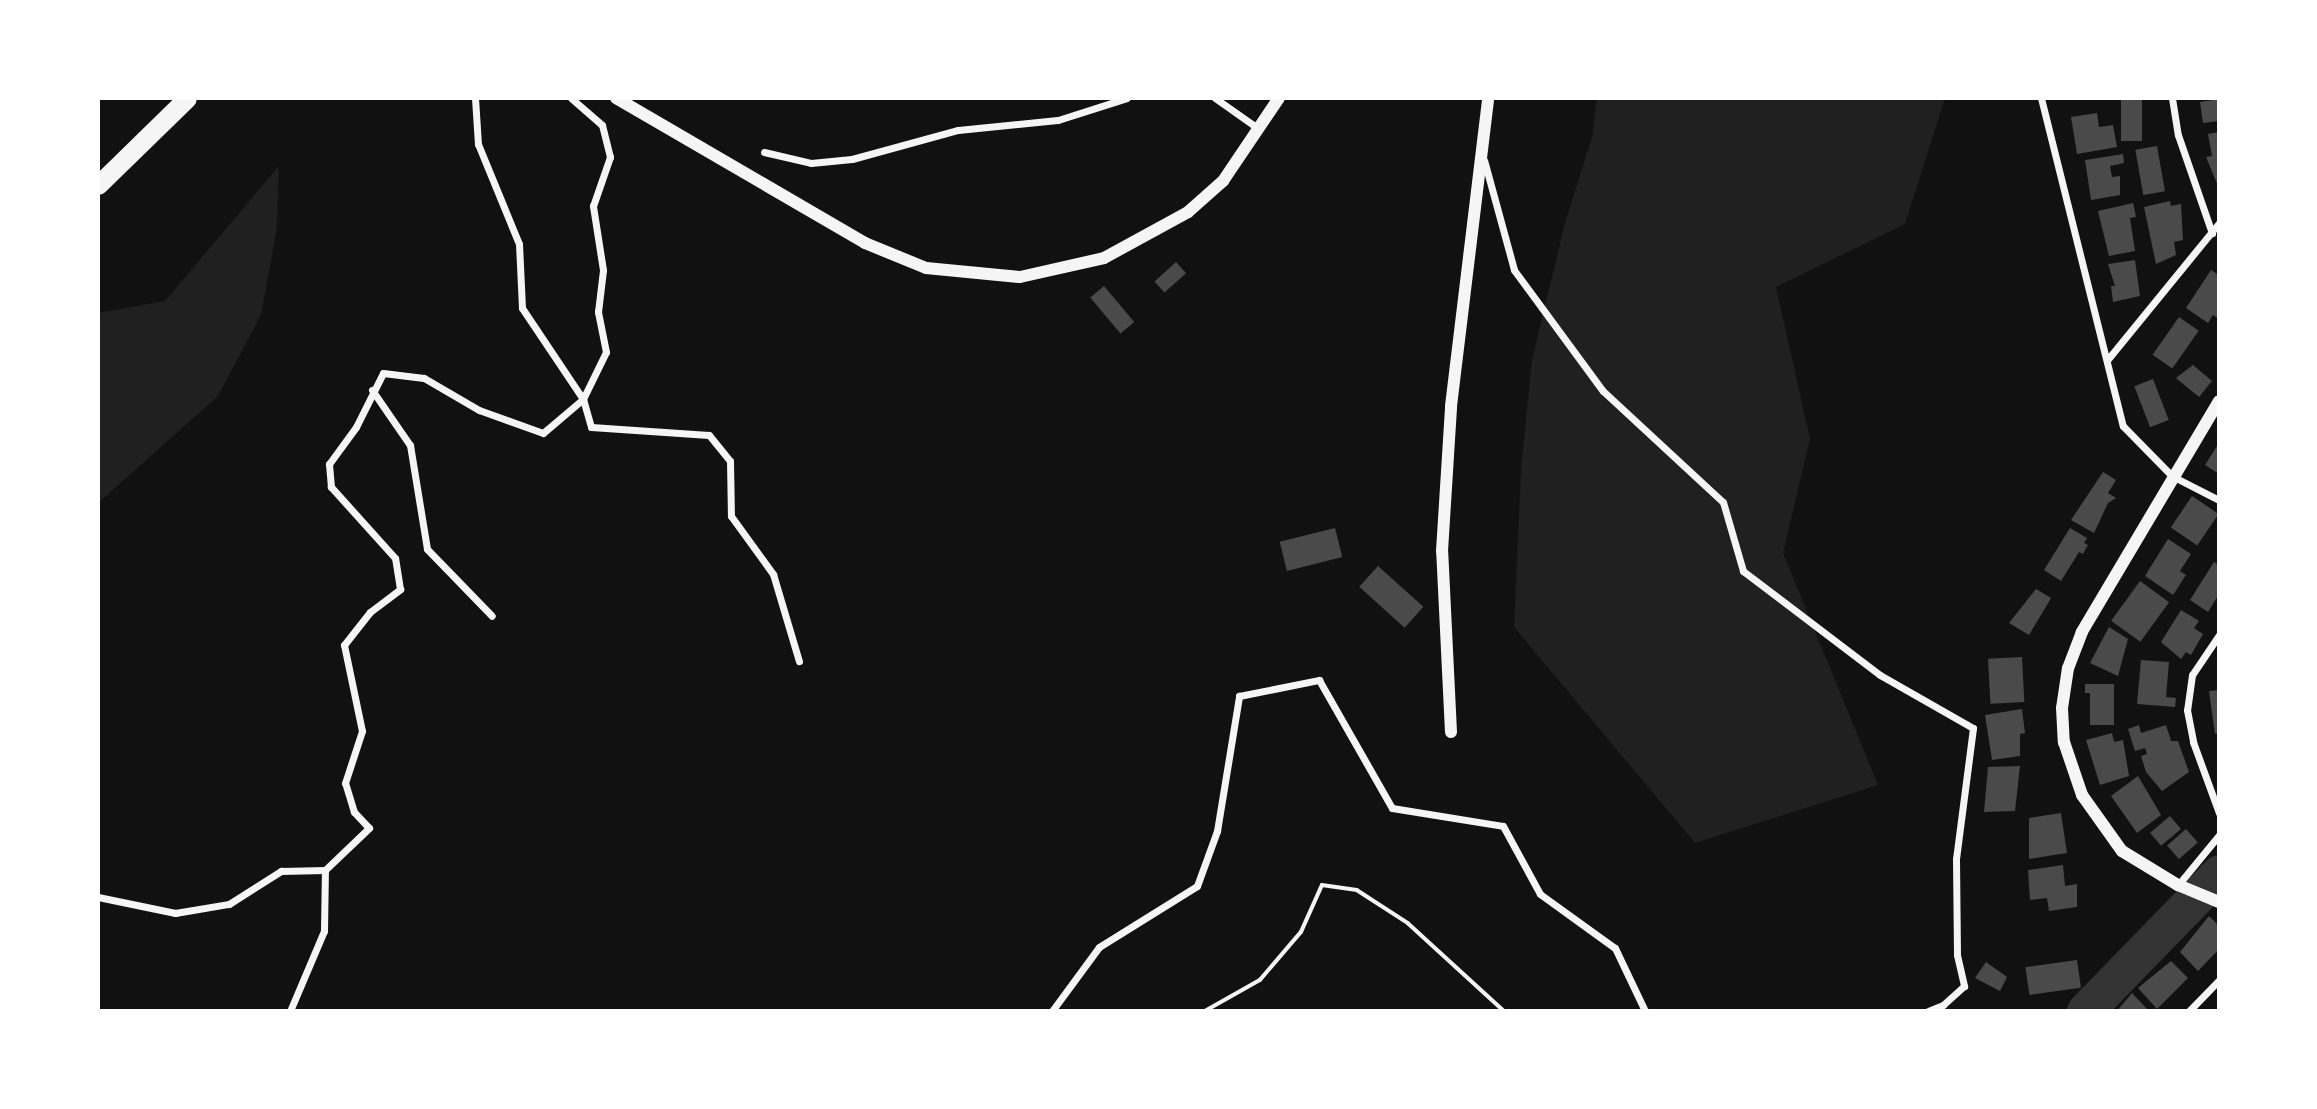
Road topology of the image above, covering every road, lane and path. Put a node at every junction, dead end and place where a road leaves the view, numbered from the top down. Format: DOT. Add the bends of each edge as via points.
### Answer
graph roads {
  1 [pos="187,98"];
  2 [pos="475,98"];
  3 [pos="572,98"];
  4 [pos="616,98"];
  5 [pos="1127,98"];
  6 [pos="1215,98"];
  7 [pos="1279,98"];
  8 [pos="1488,98"];
  9 [pos="2041,98"];
  10 [pos="2172,98"];
  11 [pos="1259,130"];
  12 [pos="1481,149"];
  13 [pos="764,152"];
  14 [pos="98,185"];
  15 [pos="2219,223"];
  16 [pos="2212,233"];
  17 [pos="2108,359"];
  18 [pos="372,390"];
  19 [pos="583,399"];
  20 [pos="2219,401"];
  21 [pos="2172,475"];
  22 [pos="2219,500"];
  23 [pos="492,616"];
  24 [pos="2219,635"];
  25 [pos="799,661"];
  26 [pos="1451,732"];
  27 [pos="2219,813"];
  28 [pos="2219,835"];
  29 [pos="324,870"];
  30 [pos="2179,885"];
  31 [pos="98,897"];
  32 [pos="2219,902"];
  33 [pos="2219,980"];
  34 [pos="290,1011"];
  35 [pos="1052,1011"];
  36 [pos="1205,1011"];
  37 [pos="1504,1011"];
  38 [pos="1645,1011"];
  39 [pos="1928,1011"];
  40 [pos="2189,1011"];
  1 -- 14 [label="highway"];
  2 -- 19 [label="street" via="478,144 519,244 522,308"];
  3 -- 19 [label="street" via="602,125 610,158 593,206 603,270 598,312 606,352"];
  4 -- 11 [label="street" via="865,243 926,268 972,275 1020,277 1104,258 1142,240 1188,212 1223,181"];
  5 -- 13 [label="street" via="1058,120 958,130 852,159 811,163"];
  6 -- 11 [label="street"];
  7 -- 11 [label="street"];
  8 -- 12 [label="street"];
  9 -- 17 [label="street"];
  10 -- 16 [label="street" via="2178,135"];
  12 -- 26 [label="street" via="1451,406 1443,551"];
  12 -- 39 [label="street" via="1514,270 1603,391 1723,502 1743,571 1880,675 1973,729 1956,859 1956,955 1964,986 1943,1006"];
  15 -- 16 [label="street"];
  16 -- 17 [label="street"];
  17 -- 21 [label="street" via="2123,426"];
  18 -- 19 [label="street" via="383,373 424,378 479,411 542,433"];
  18 -- 23 [label="street" via="410,445 426,549"];
  18 -- 29 [label="street" via="356,427 329,464 331,487 395,558 400,589 370,612 344,645 362,731 345,783 354,812 369,828"];
  19 -- 25 [label="street" via="591,427 709,435 730,461 732,516 773,574"];
  20 -- 21 [label="street"];
  21 -- 22 [label="street"];
  21 -- 30 [label="street" via="2082,632 2068,668 2062,708 2064,742 2082,795 2122,851"];
  24 -- 27 [label="street" via="2192,675 2187,710 2193,742"];
  28 -- 30 [label="street"];
  29 -- 31 [label="street" via="281,871 229,904 175,913"];
  29 -- 34 [label="street" via="324,931"];
  30 -- 32 [label="street"];
  33 -- 40 [label="street"];
  35 -- 38 [label="street" via="1099,947 1197,887 1217,831 1239,696 1319,680 1392,808 1503,826 1540,894 1615,948"];
  36 -- 37 [label="path" via="1261,980 1301,932 1322,885 1357,890 1408,923"];
}
